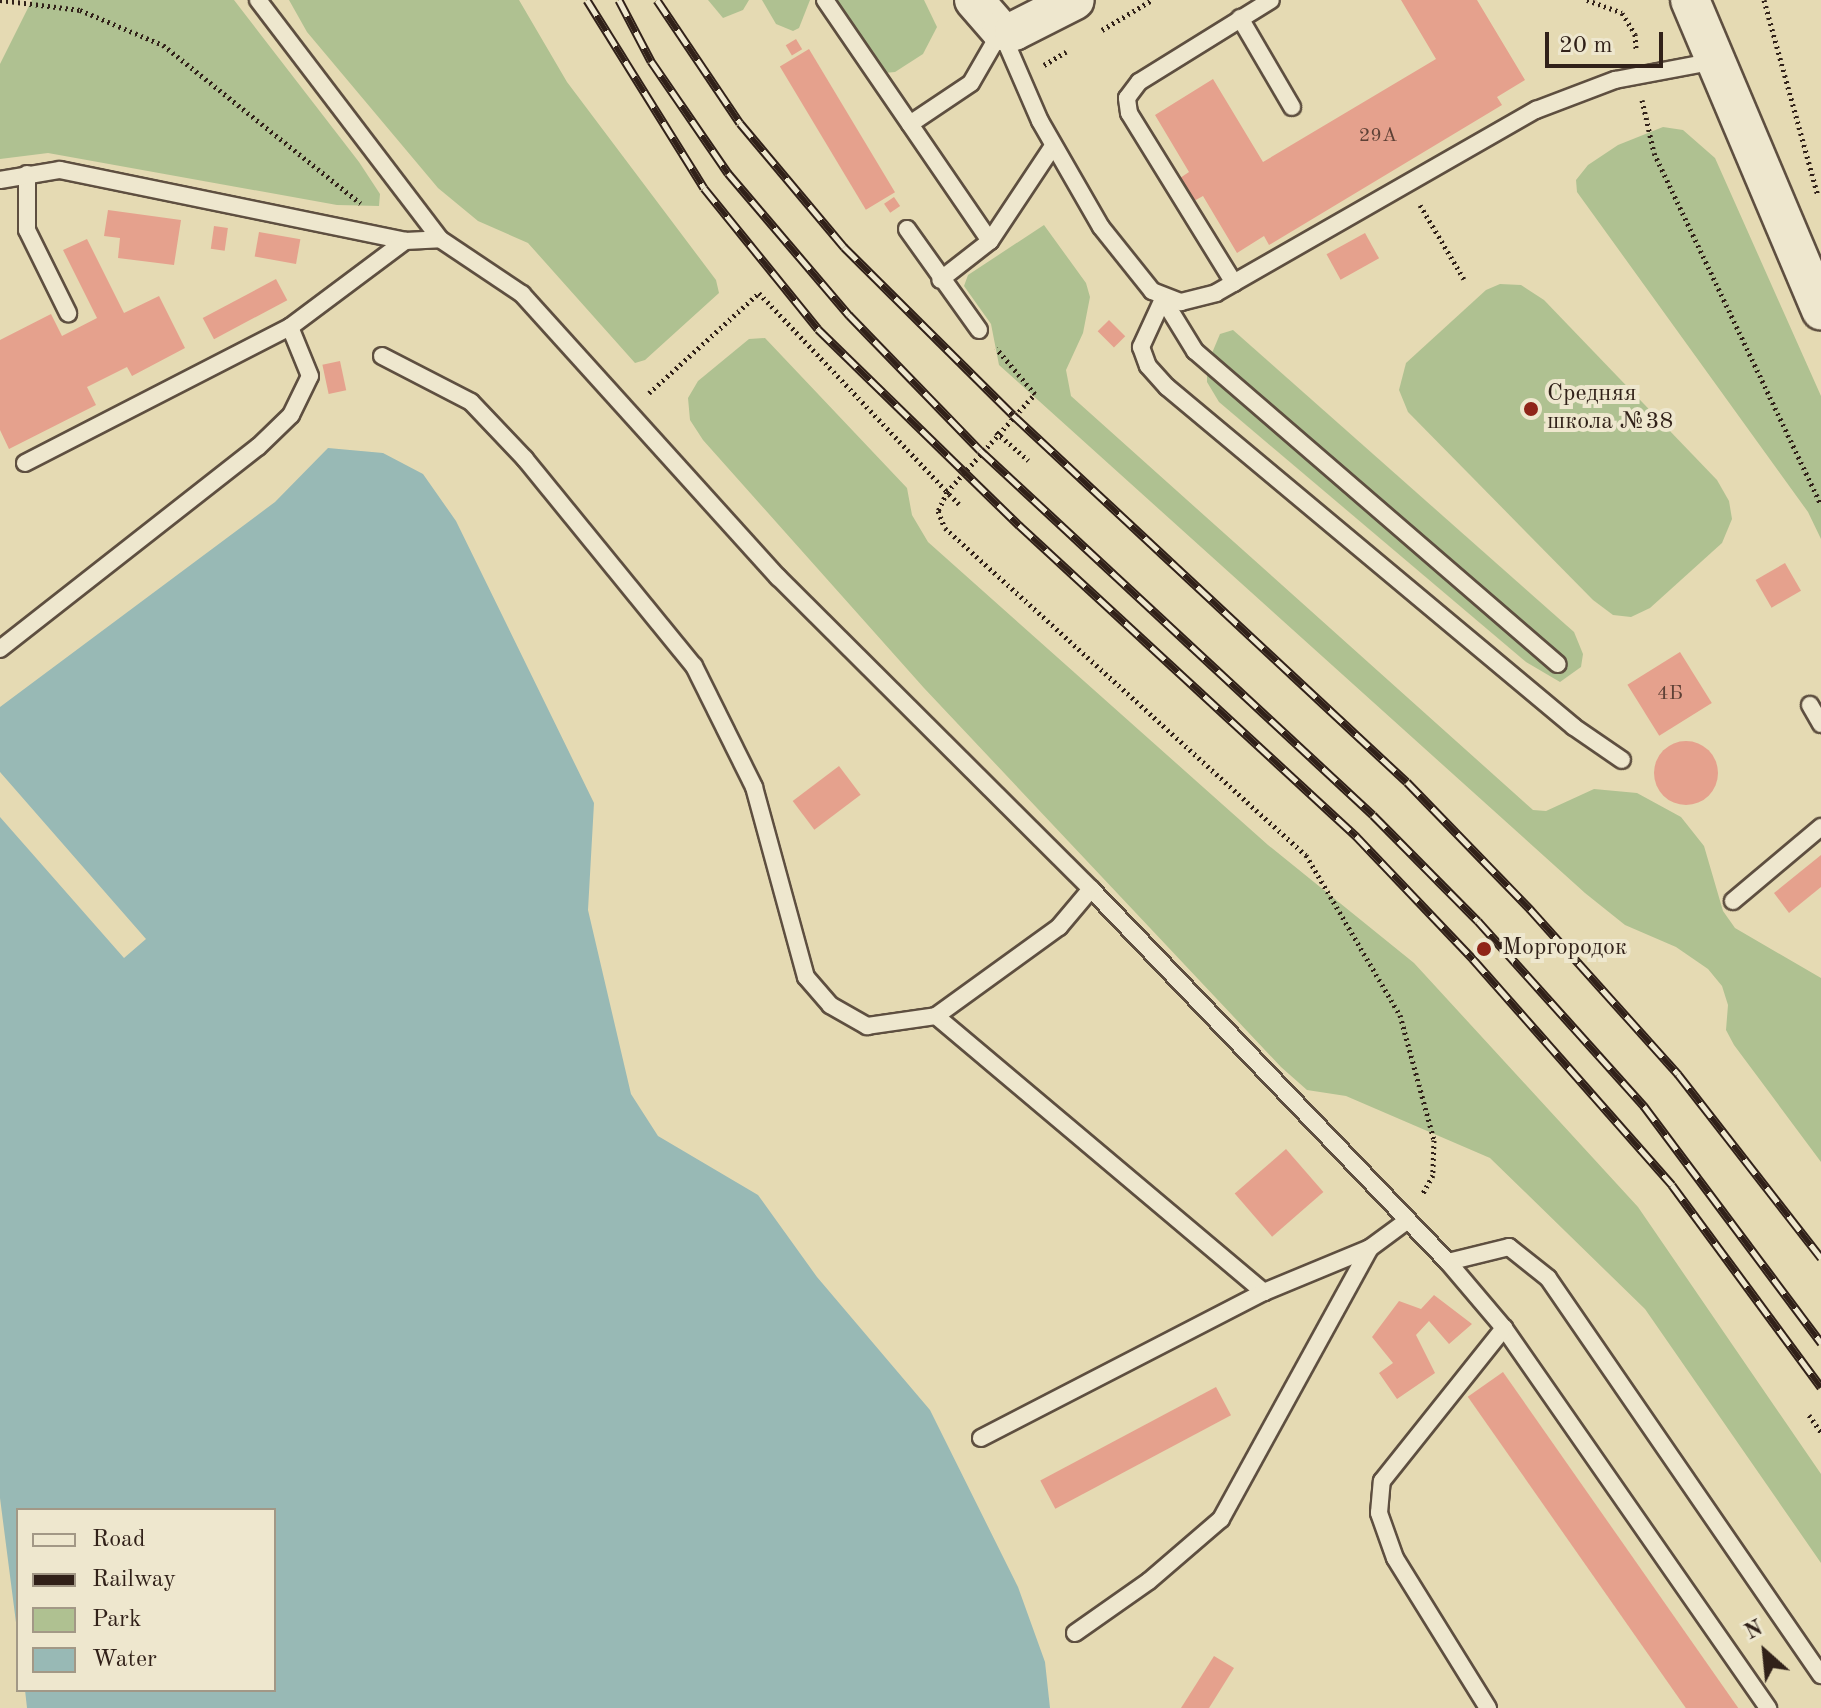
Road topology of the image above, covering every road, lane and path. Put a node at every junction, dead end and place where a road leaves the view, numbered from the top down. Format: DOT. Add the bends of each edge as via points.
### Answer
graph roads {
  1 [pos="0,0"];
  2 [pos="258,0"];
  3 [pos="825,0"];
  4 [pos="974,0"];
  5 [pos="1075,0"];
  6 [pos="1271,0"];
  7 [pos="1690,0"];
  8 [pos="1764,0"];
  9 [pos="1240,18"];
  10 [pos="1001,31"];
  11 [pos="1718,61"];
  12 [pos="1292,107"];
  13 [pos="910,124"];
  14 [pos="1053,146"];
  15 [pos="1654,153"];
  16 [pos="27,174"];
  17 [pos="0,180"];
  18 [pos="1407,184"];
  19 [pos="1821,206"];
  20 [pos="907,229"];
  21 [pos="440,239"];
  22 [pos="405,241"];
  23 [pos="990,241"];
  24 [pos="1464,279"];
  25 [pos="940,280"];
  26 [pos="1234,283"];
  27 [pos="1163,299"];
  28 [pos="1821,310"];
  29 [pos="68,313"];
  30 [pos="290,327"];
  31 [pos="979,330"];
  32 [pos="382,356"];
  33 [pos="654,389"];
  34 [pos="996,432"];
  35 [pos="1028,460"];
  36 [pos="25,463"];
  37 [pos="947,492"];
  38 [pos="959,504"];
  39 [pos="1821,504"];
  40 [pos="0,649"];
  41 [pos="1557,664"];
  42 [pos="1810,705"];
  43 [pos="1821,724"];
  44 [pos="1622,760"];
  45 [pos="1821,827"];
  46 [pos="1091,889"];
  47 [pos="1733,901"];
  48 [pos="936,1016"];
  49 [pos="1408,1220"];
  50 [pos="1370,1248"];
  51 [pos="1448,1262"];
  52 [pos="1264,1292"];
  53 [pos="1504,1328"];
  54 [pos="1809,1415"];
  55 [pos="1821,1432"];
  56 [pos="981,1438"];
  57 [pos="1075,1633"];
  58 [pos="1821,1675"];
  59 [pos="1488,1708"];
  60 [pos="1768,1708"];
  1 -- 22 [label="path" via="80,10 163,45 214,81"];
  2 -- 21 [label="lane"];
  3 -- 13 [label="lane"];
  4 -- 10 [label="street"];
  5 -- 10 [label="street" via="1014,31"];
  6 -- 9 [label="lane"];
  7 -- 11 [label="street"];
  8 -- 19 [label="path"];
  9 -- 12 [label="lane"];
  9 -- 26 [label="lane" via="1139,82 1127,98 1129,113"];
  10 -- 13 [label="lane" via="971,83"];
  10 -- 14 [label="lane"];
  11 -- 18 [label="lane" via="1615,80 1536,110"];
  11 -- 28 [label="street"];
  13 -- 23 [label="lane"];
  14 -- 23 [label="lane"];
  14 -- 27 [label="lane" via="1101,227 1137,276"];
  15 -- 39 [label="path"];
  16 -- 17 [label="lane"];
  16 -- 22 [label="lane" via="60,170"];
  16 -- 29 [label="lane" via="27,230"];
  18 -- 24 [label="path"];
  18 -- 26 [label="lane"];
  20 -- 25 [label="lane"];
  21 -- 22 [label="lane"];
  21 -- 46 [label="lane" via="522,294 778,577"];
  22 -- 30 [label="lane"];
  23 -- 25 [label="lane"];
  25 -- 31 [label="lane"];
  26 -- 27 [label="lane" via="1192,302"];
  27 -- 41 [label="lane" via="1195,351"];
  27 -- 44 [label="lane" via="1141,347 1148,366 1167,387 1574,727"];
  30 -- 36 [label="lane"];
  30 -- 40 [label="lane" via="310,376 291,415 258,447"];
  31 -- 34 [label="path" via="1035,394"];
  32 -- 48 [label="lane" via="471,402 535,471 694,666 754,787 806,977 830,1005 867,1026"];
  33 -- 37 [label="path" via="759,293"];
  34 -- 35 [label="path"];
  34 -- 37 [label="path"];
  37 -- 38 [label="path"];
  37 -- 49 [label="path" via="938,511 945,528 1306,855 1400,1015 1434,1140 1433,1175"];
  42 -- 43 [label="lane"];
  45 -- 47 [label="lane"];
  46 -- 48 [label="lane" via="1059,927"];
  46 -- 49 [label="lane"];
  48 -- 52 [label="lane"];
  49 -- 50 [label="lane"];
  49 -- 51 [label="lane"];
  50 -- 52 [label="lane"];
  50 -- 57 [label="lane" via="1221,1519 1149,1581"];
  51 -- 53 [label="lane"];
  51 -- 58 [label="lane" via="1509,1247 1548,1278"];
  52 -- 56 [label="lane"];
  53 -- 59 [label="lane" via="1382,1481 1379,1513 1395,1558"];
  53 -- 60 [label="lane"];
  54 -- 55 [label="path"];
}
